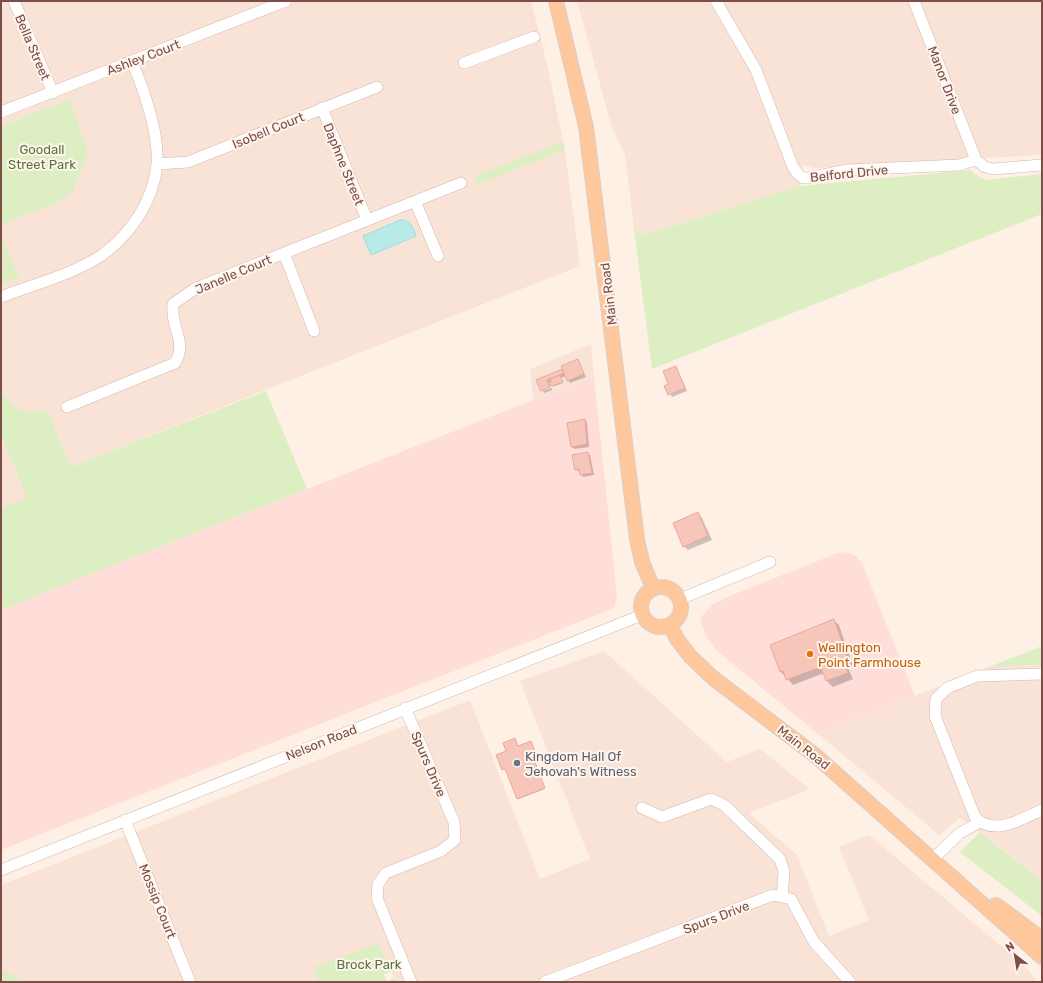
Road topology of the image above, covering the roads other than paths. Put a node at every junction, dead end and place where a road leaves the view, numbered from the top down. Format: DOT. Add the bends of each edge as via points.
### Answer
graph roads {
  1 [pos="14,1"];
  2 [pos="286,1"];
  3 [pos="556,1"];
  4 [pos="716,1"];
  5 [pos="914,1"];
  6 [pos="534,37"];
  7 [pos="132,61"];
  8 [pos="464,63"];
  9 [pos="377,87"];
  10 [pos="53,93"];
  11 [pos="322,108"];
  12 [pos="1,112"];
  13 [pos="976,160"];
  14 [pos="157,164"];
  15 [pos="1042,165"];
  16 [pos="461,183"];
  17 [pos="415,201"];
  18 [pos="367,220"];
  19 [pos="284,253"];
  20 [pos="438,256"];
  21 [pos="1,297"];
  22 [pos="314,331"];
  23 [pos="67,407"];
  24 [pos="770,562"];
  25 [pos="653,588"];
  26 [pos="680,598"];
  27 [pos="642,615"];
  28 [pos="670,626"];
  29 [pos="1042,674"];
  30 [pos="405,708"];
  31 [pos="642,808"];
  32 [pos="1042,810"];
  33 [pos="125,820"];
  34 [pos="980,822"];
  35 [pos="937,863"];
  36 [pos="1,870"];
  37 [pos="782,897"];
  38 [pos="1042,939"];
  39 [pos="1042,957"];
  40 [pos="190,982"];
  41 [pos="411,982"];
  42 [pos="545,982"];
  43 [pos="850,982"];
  1 -- 10 [label="street, Bella Street"];
  2 -- 7 [label="street, Ashley Court"];
  3 -- 25 [label="main road, Main Road" via="586,127 637,539 642,562"];
  4 -- 13 [label="street, Belford Drive" via="756,70 793,167 803,178 847,170 960,165"];
  5 -- 13 [label="street, Manor Drive"];
  6 -- 8 [label="street"];
  7 -- 10 [label="street, Ashley Court"];
  7 -- 14 [label="street" via="147,100"];
  9 -- 11 [label="street, Isobell Court"];
  10 -- 12 [label="street, Ashley Court"];
  11 -- 14 [label="street, Isobell Court" via="188,162"];
  11 -- 18 [label="street, Daphne Street"];
  13 -- 15 [label="street" via="984,167 993,169"];
  14 -- 21 [label="street" via="148,198 124,236 101,255 76,268"];
  16 -- 17 [label="street, Janelle Court"];
  17 -- 18 [label="street, Janelle Court"];
  17 -- 20 [label="street"];
  18 -- 19 [label="street, Janelle Court"];
  19 -- 22 [label="street"];
  19 -- 23 [label="street, Janelle Court" via="196,288 173,304 172,314 180,344 180,353 174,363"];
  24 -- 26 [label="street"];
  25 -- 26 [label="main road" via="671,589"];
  25 -- 27 [label="main road" via="641,602"];
  26 -- 28 [label="main road" via="681,611"];
  27 -- 28 [label="main road" via="650,625 664,628"];
  27 -- 30 [label="street, Nelson Road"];
  28 -- 35 [label="main road, Main Road" via="690,656 713,678 816,756"];
  29 -- 34 [label="street" via="977,676 947,688 936,700 935,716 975,816"];
  30 -- 33 [label="street, Nelson Road"];
  30 -- 41 [label="street, Spurs Drive" via="454,822 455,840 441,851 386,873 378,884 377,898"];
  31 -- 37 [label="street" via="662,817 711,799 724,805 780,859 784,872"];
  32 -- 34 [label="street" via="997,827"];
  33 -- 36 [label="street, Nelson Road"];
  33 -- 40 [label="street, Mossip Court"];
  34 -- 35 [label="street" via="960,833"];
  35 -- 38 [label="main road, Main Road"];
  35 -- 39 [label="main road, Main Road"];
  37 -- 42 [label="street, Spurs Drive" via="773,895"];
  37 -- 43 [label="street" via="792,899 814,942"];
}
